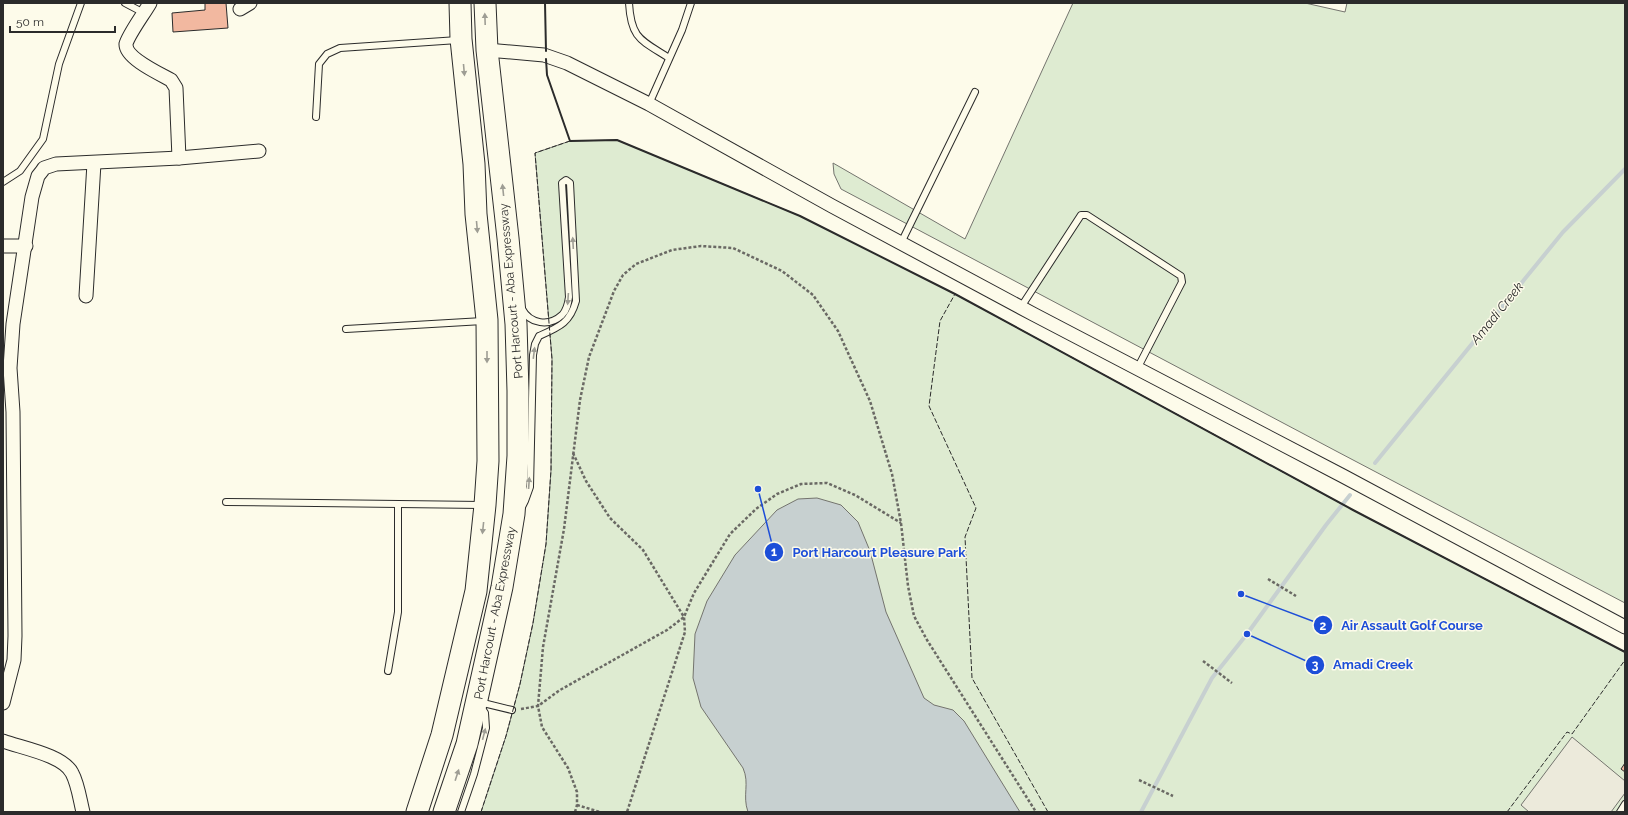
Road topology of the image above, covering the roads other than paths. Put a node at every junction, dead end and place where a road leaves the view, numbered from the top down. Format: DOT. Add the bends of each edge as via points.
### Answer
graph roads {
  1 [pos="81,3"];
  2 [pos="125,3"];
  3 [pos="460,3"];
  4 [pos="485,3"];
  5 [pos="628,3"];
  6 [pos="691,3"];
  7 [pos="147,8"];
  8 [pos="461,39"];
  9 [pos="487,50"];
  10 [pos="669,58"];
  11 [pos="975,92"];
  12 [pos="650,104"];
  13 [pos="316,116"];
  14 [pos="259,150"];
  15 [pos="179,158"];
  16 [pos="94,163"];
  17 [pos="3,182"];
  18 [pos="901,243"];
  19 [pos="3,246"];
  20 [pos="26,246"];
  21 [pos="513,293"];
  22 [pos="86,296"];
  23 [pos="1021,307"];
  24 [pos="487,320"];
  25 [pos="346,328"];
  26 [pos="1137,369"];
  27 [pos="226,502"];
  28 [pos="398,504"];
  29 [pos="485,506"];
  30 [pos="514,518"];
  31 [pos="1625,627"];
  32 [pos="388,671"];
  33 [pos="477,701"];
  34 [pos="3,703"];
  35 [pos="512,710"];
  36 [pos="3,742"];
  37 [pos="1625,804"];
  38 [pos="83,812"];
  39 [pos="417,812"];
  40 [pos="444,812"];
  41 [pos="461,812"];
  42 [pos="1620,812"];
  1 -- 17 [label="lane" via="59,64 43,140 20,171"];
  2 -- 7 [label="lane"];
  3 -- 8 [label="highway, Port Harcourt - Aba Expressway"];
  9 -- 4 [label="highway, Port Harcourt - Aba Expressway, one-way"];
  5 -- 10 [label="lane" via="630,20 639,38"];
  6 -- 10 [label="lane"];
  7 -- 15 [label="street" via="128,39 127,48 138,61 174,84"];
  8 -- 13 [label="lane" via="340,48 327,54 319,64"];
  8 -- 24 [label="highway, Port Harcourt - Aba Expressway, one-way"];
  9 -- 12 [label="street" via="544,55 567,63"];
  21 -- 9 [label="highway, Port Harcourt - Aba Expressway, one-way"];
  10 -- 12 [label="lane"];
  11 -- 18 [label="lane"];
  12 -- 18 [label="street"];
  14 -- 15 [label="street"];
  15 -- 16 [label="street"];
  16 -- 20 [label="street" via="56,164 44,168 38,176 32,196"];
  16 -- 22 [label="street"];
  18 -- 23 [label="street"];
  19 -- 20 [label="street"];
  20 -- 34 [label="street" via="13,324 10,368 13,412 14,660"];
  21 -- 30 [label="highway, Port Harcourt - Aba Expressway" via="518,391 518,456"];
  30 -- 21 [label="lane, one-way" via="530,487 535,344 539,336 568,320 576,300 570,183 566,180 562,183 569,297 567,308 555,320 537,323 524,313"];
  23 -- 26 [label="street"];
  23 -- 26 [label="lane" via="1081,215 1087,215 1181,276 1182,282"];
  24 -- 25 [label="lane"];
  24 -- 29 [label="highway, Port Harcourt - Aba Expressway, one-way" via="488,461"];
  26 -- 31 [label="street" via="1344,476"];
  27 -- 28 [label="lane"];
  28 -- 29 [label="lane"];
  28 -- 32 [label="lane" via="398,612"];
  29 -- 39 [label="highway, Port Harcourt - Aba Expressway, one-way" via="476,591 442,735"];
  30 -- 33 [label="highway, Port Harcourt - Aba Expressway"];
  33 -- 35 [label="lane"];
  40 -- 33 [label="highway, Port Harcourt - Aba Expressway, one-way" via="467,744"];
  41 -- 33 [label="lane, one-way" via="486,728 485,713"];
  36 -- 38 [label="street" via="57,759 67,765"];
  37 -- 42 [label="lane"];
}
